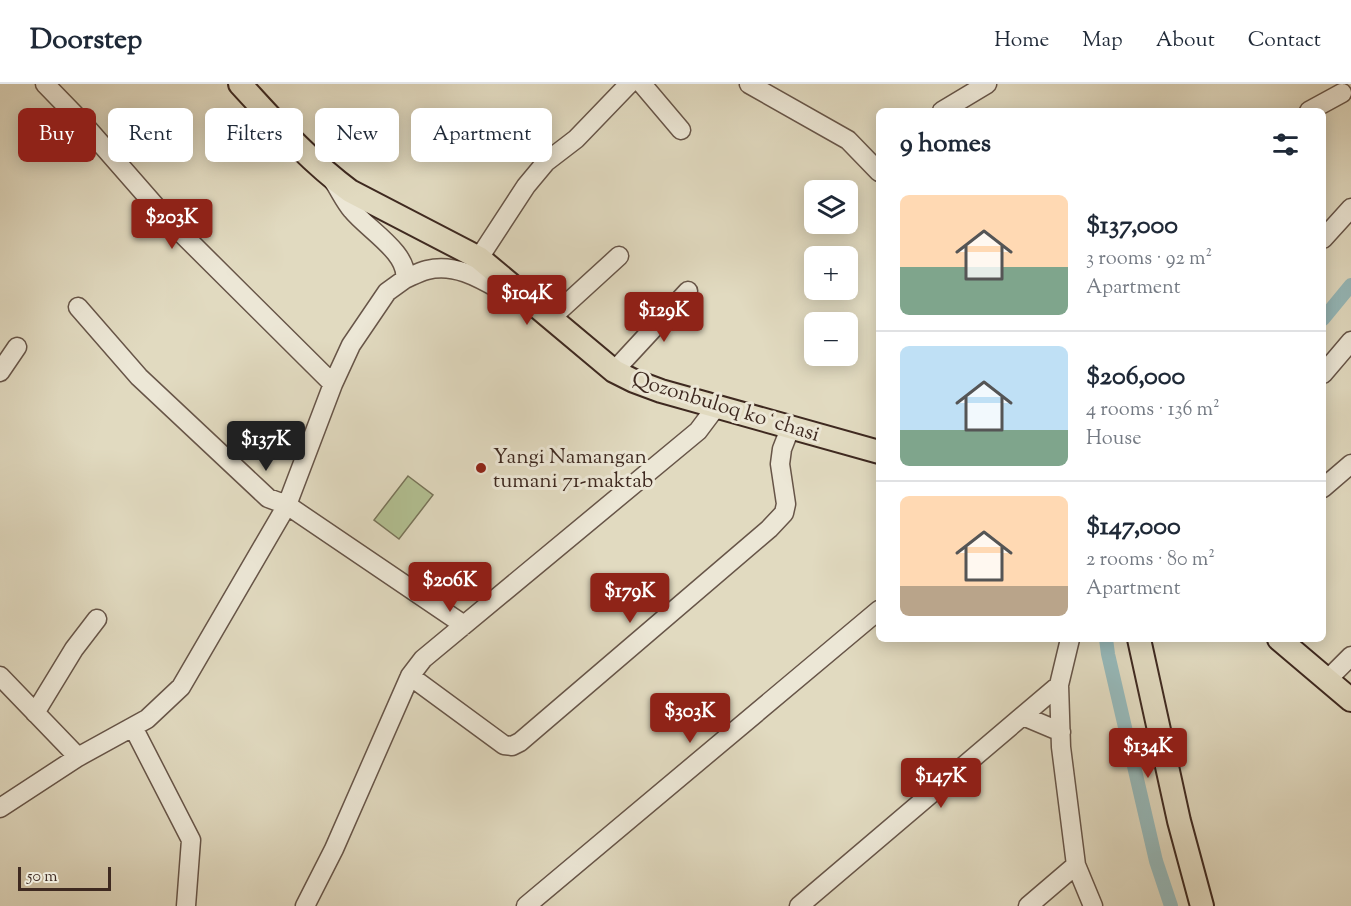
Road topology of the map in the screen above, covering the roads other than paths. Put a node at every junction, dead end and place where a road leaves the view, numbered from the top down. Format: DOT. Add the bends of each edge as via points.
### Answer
graph roads {
  1 [pos="45,84"];
  2 [pos="240,84"];
  3 [pos="629,84"];
  4 [pos="642,84"];
  5 [pos="748,84"];
  6 [pos="987,84"];
  7 [pos="1342,93"];
  8 [pos="947,108"];
  9 [pos="1314,108"];
  10 [pos="681,130"];
  11 [pos="876,164"];
  12 [pos="331,177"];
  13 [pos="1351,208"];
  14 [pos="1326,236"];
  15 [pos="619,256"];
  16 [pos="479,258"];
  17 [pos="405,279"];
  18 [pos="688,291"];
  19 [pos="78,307"];
  20 [pos="544,314"];
  21 [pos="1351,341"];
  22 [pos="17,347"];
  23 [pos="1326,370"];
  24 [pos="614,371"];
  25 [pos="0,372"];
  26 [pos="333,384"];
  27 [pos="716,406"];
  28 [pos="791,426"];
  29 [pos="876,451"];
  30 [pos="1351,464"];
  31 [pos="1326,485"];
  32 [pos="287,505"];
  33 [pos="876,613"];
  34 [pos="97,619"];
  35 [pos="464,625"];
  36 [pos="1069,642"];
  37 [pos="1140,642"];
  38 [pos="1284,642"];
  39 [pos="1351,656"];
  40 [pos="0,676"];
  41 [pos="410,676"];
  42 [pos="1328,679"];
  43 [pos="1059,685"];
  44 [pos="1351,700"];
  45 [pos="35,712"];
  46 [pos="1023,716"];
  47 [pos="133,727"];
  48 [pos="1061,732"];
  49 [pos="78,757"];
  50 [pos="0,808"];
  51 [pos="1077,865"];
  52 [pos="536,903"];
  53 [pos="186,906"];
  54 [pos="305,906"];
  55 [pos="800,906"];
  56 [pos="1028,906"];
  57 [pos="1093,906"];
  58 [pos="1202,906"];
  1 -- 26 [label="street" via="165,218"];
  2 -- 12 [label="main road, Qozonbuloq koʻchasi"];
  3 -- 16 [label="street" via="576,139 546,162"];
  4 -- 10 [label="street"];
  5 -- 11 [label="street" via="848,140"];
  6 -- 8 [label="street"];
  7 -- 9 [label="street"];
  12 -- 16 [label="main road, Qozonbuloq koʻchasi"];
  12 -- 17 [label="street" via="353,212 401,259"];
  13 -- 14 [label="street"];
  15 -- 20 [label="street"];
  16 -- 20 [label="main road, Qozonbuloq koʻchasi"];
  17 -- 20 [label="street" via="428,270 459,270"];
  17 -- 26 [label="street" via="387,292 375,308 351,345"];
  18 -- 24 [label="street"];
  19 -- 32 [label="street" via="180,417 268,498"];
  20 -- 24 [label="main road, Qozonbuloq koʻchasi"];
  21 -- 23 [label="street"];
  22 -- 25 [label="street"];
  24 -- 27 [label="main road, Qozonbuloq koʻchasi" via="661,391"];
  26 -- 32 [label="street"];
  27 -- 28 [label="main road, Qozonbuloq koʻchasi"];
  27 -- 35 [label="street" via="698,431"];
  28 -- 29 [label="main road, Qozonbuloq koʻchasi"];
  28 -- 41 [label="street" via="780,464 784,513 520,742 504,745"];
  30 -- 31 [label="street"];
  32 -- 35 [label="street"];
  32 -- 47 [label="street" via="181,687"];
  33 -- 52 [label="street"];
  34 -- 45 [label="street"];
  35 -- 41 [label="street" via="423,659"];
  36 -- 43 [label="street"];
  37 -- 58 [label="main road"];
  38 -- 42 [label="main road"];
  39 -- 42 [label="street"];
  40 -- 45 [label="street"];
  41 -- 54 [label="street"];
  42 -- 44 [label="main road"];
  43 -- 46 [label="street"];
  43 -- 48 [label="street"];
  45 -- 49 [label="street"];
  46 -- 48 [label="street"];
  46 -- 55 [label="street"];
  47 -- 49 [label="street"];
  47 -- 53 [label="street" via="191,840"];
  48 -- 51 [label="street"];
  49 -- 50 [label="street"];
  51 -- 56 [label="street"];
  51 -- 57 [label="street"];
}
